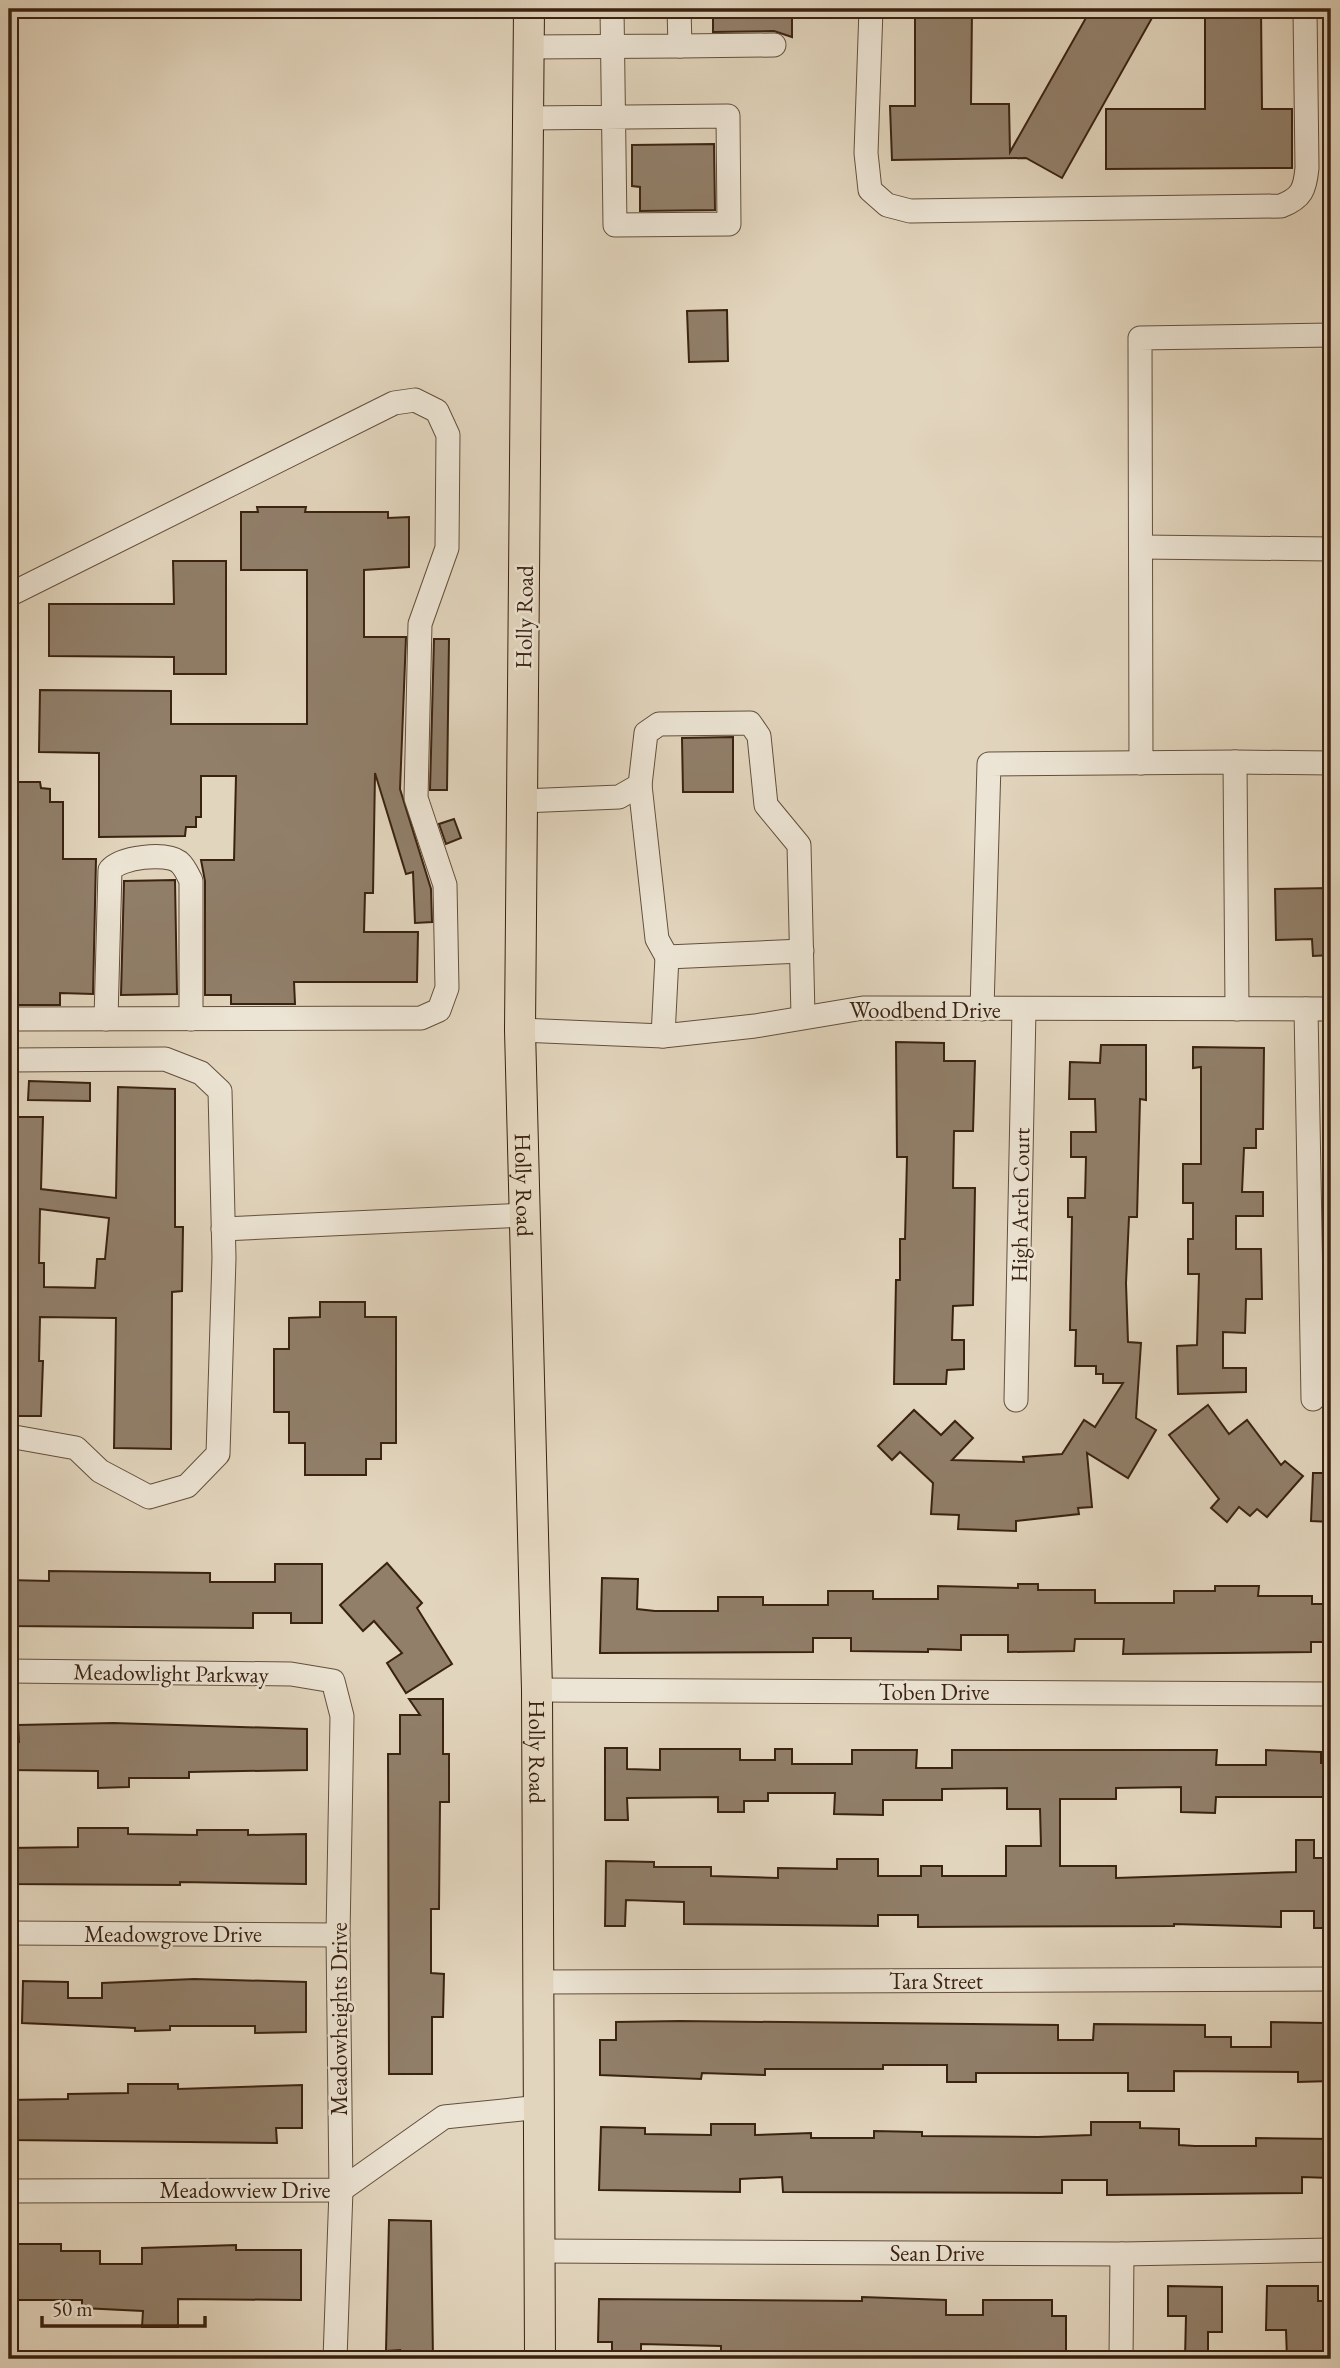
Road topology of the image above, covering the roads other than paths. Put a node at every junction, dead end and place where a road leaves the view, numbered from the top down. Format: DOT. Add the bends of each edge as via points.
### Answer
graph roads {
  1 [pos="530,9"];
  2 [pos="612,9"];
  3 [pos="679,9"];
  4 [pos="871,9"];
  5 [pos="1305,9"];
  6 [pos="774,45"];
  7 [pos="612,46"];
  8 [pos="680,46"];
  9 [pos="529,47"];
  10 [pos="613,117"];
  11 [pos="528,118"];
  12 [pos="1331,335"];
  13 [pos="1141,547"];
  14 [pos="1331,549"];
  15 [pos="9,595"];
  16 [pos="1235,762"];
  17 [pos="1141,763"];
  18 [pos="1331,763"];
  19 [pos="640,785"];
  20 [pos="522,801"];
  21 [pos="802,951"];
  22 [pos="667,957"];
  23 [pos="982,1009"];
  24 [pos="1237,1009"];
  25 [pos="1306,1009"];
  26 [pos="1331,1009"];
  27 [pos="1024,1010"];
  28 [pos="803,1016"];
  29 [pos="9,1019"];
  30 [pos="106,1019"];
  31 [pos="191,1019"];
  32 [pos="520,1030"];
  33 [pos="663,1036"];
  34 [pos="9,1060"];
  35 [pos="525,1215"];
  36 [pos="223,1229"];
  37 [pos="1313,1399"];
  38 [pos="1016,1401"];
  39 [pos="9,1436"];
  40 [pos="9,1671"];
  41 [pos="333,1681"];
  42 [pos="537,1690"];
  43 [pos="1331,1694"];
  44 [pos="9,1933"];
  45 [pos="338,1935"];
  46 [pos="1331,1979"];
  47 [pos="540,1982"];
  48 [pos="541,2107"];
  49 [pos="341,2190"];
  50 [pos="9,2191"];
  51 [pos="1331,2250"];
  52 [pos="542,2251"];
  53 [pos="1122,2254"];
  54 [pos="335,2359"];
  55 [pos="540,2359"];
  56 [pos="1121,2359"];
  1 -- 9 [label="main road, Holly Road"];
  2 -- 7 [label="street"];
  3 -- 8 [label="street"];
  4 -- 5 [label="street" via="866,153 870,190 887,205 910,211 1281,206 1295,201 1305,190 1307,168"];
  6 -- 8 [label="street"];
  7 -- 8 [label="street"];
  7 -- 9 [label="street"];
  7 -- 10 [label="street"];
  9 -- 11 [label="main road, Holly Road"];
  10 -- 10 [label="street" via="728,116 729,224 615,225"];
  10 -- 11 [label="street"];
  11 -- 20 [label="main road, Holly Road"];
  12 -- 13 [label="street" via="1140,338"];
  13 -- 14 [label="street"];
  13 -- 17 [label="street"];
  15 -- 31 [label="street" via="394,403 415,400 437,411 448,435 447,548 420,624 416,798 445,885 447,988 439,1010 421,1018"];
  16 -- 17 [label="street"];
  16 -- 18 [label="street"];
  16 -- 24 [label="street"];
  17 -- 23 [label="street" via="989,764"];
  19 -- 20 [label="street" via="620,797"];
  19 -- 21 [label="street" via="646,733 659,724 750,723 759,736 766,805 799,845"];
  19 -- 22 [label="street" via="657,939"];
  20 -- 32 [label="main road, Holly Road"];
  21 -- 22 [label="street"];
  21 -- 28 [label="street"];
  22 -- 33 [label="street"];
  23 -- 27 [label="street, Woodbend Drive"];
  23 -- 28 [label="street, Woodbend Drive" via="863,1008"];
  24 -- 25 [label="street, Woodbend Drive"];
  24 -- 27 [label="street, Woodbend Drive"];
  25 -- 26 [label="street, Woodbend Drive"];
  25 -- 37 [label="street"];
  27 -- 38 [label="street, High Arch Court"];
  28 -- 33 [label="street, Woodbend Drive"];
  29 -- 30 [label="street"];
  30 -- 31 [label="street"];
  30 -- 31 [label="street" via="110,870 116,863 134,859 169,858 180,863 191,881"];
  32 -- 33 [label="street, Woodbend Drive"];
  32 -- 35 [label="main road, Holly Road"];
  34 -- 36 [label="street" via="165,1059 201,1073 220,1091"];
  35 -- 36 [label="street"];
  35 -- 42 [label="main road, Holly Road"];
  36 -- 39 [label="street" via="218,1454 187,1486 149,1497 100,1471 76,1448"];
  40 -- 41 [label="street, Meadowlight Parkway" via="291,1674"];
  41 -- 45 [label="street, Meadowheights Drive" via="342,1716"];
  42 -- 43 [label="street, Toben Drive"];
  42 -- 47 [label="main road, Holly Road"];
  44 -- 45 [label="street, Meadowgrove Drive"];
  45 -- 49 [label="street, Meadowheights Drive"];
  46 -- 47 [label="street, Tara Street"];
  47 -- 48 [label="main road, Holly Road"];
  48 -- 49 [label="street, Meadowview Drive" via="444,2117"];
  48 -- 52 [label="main road, Holly Road"];
  49 -- 50 [label="street, Meadowview Drive"];
  49 -- 54 [label="street, Meadowheights Drive"];
  51 -- 53 [label="street, Sean Drive"];
  52 -- 53 [label="street, Sean Drive"];
  52 -- 55 [label="main road, Holly Road"];
  53 -- 56 [label="street"];
}
